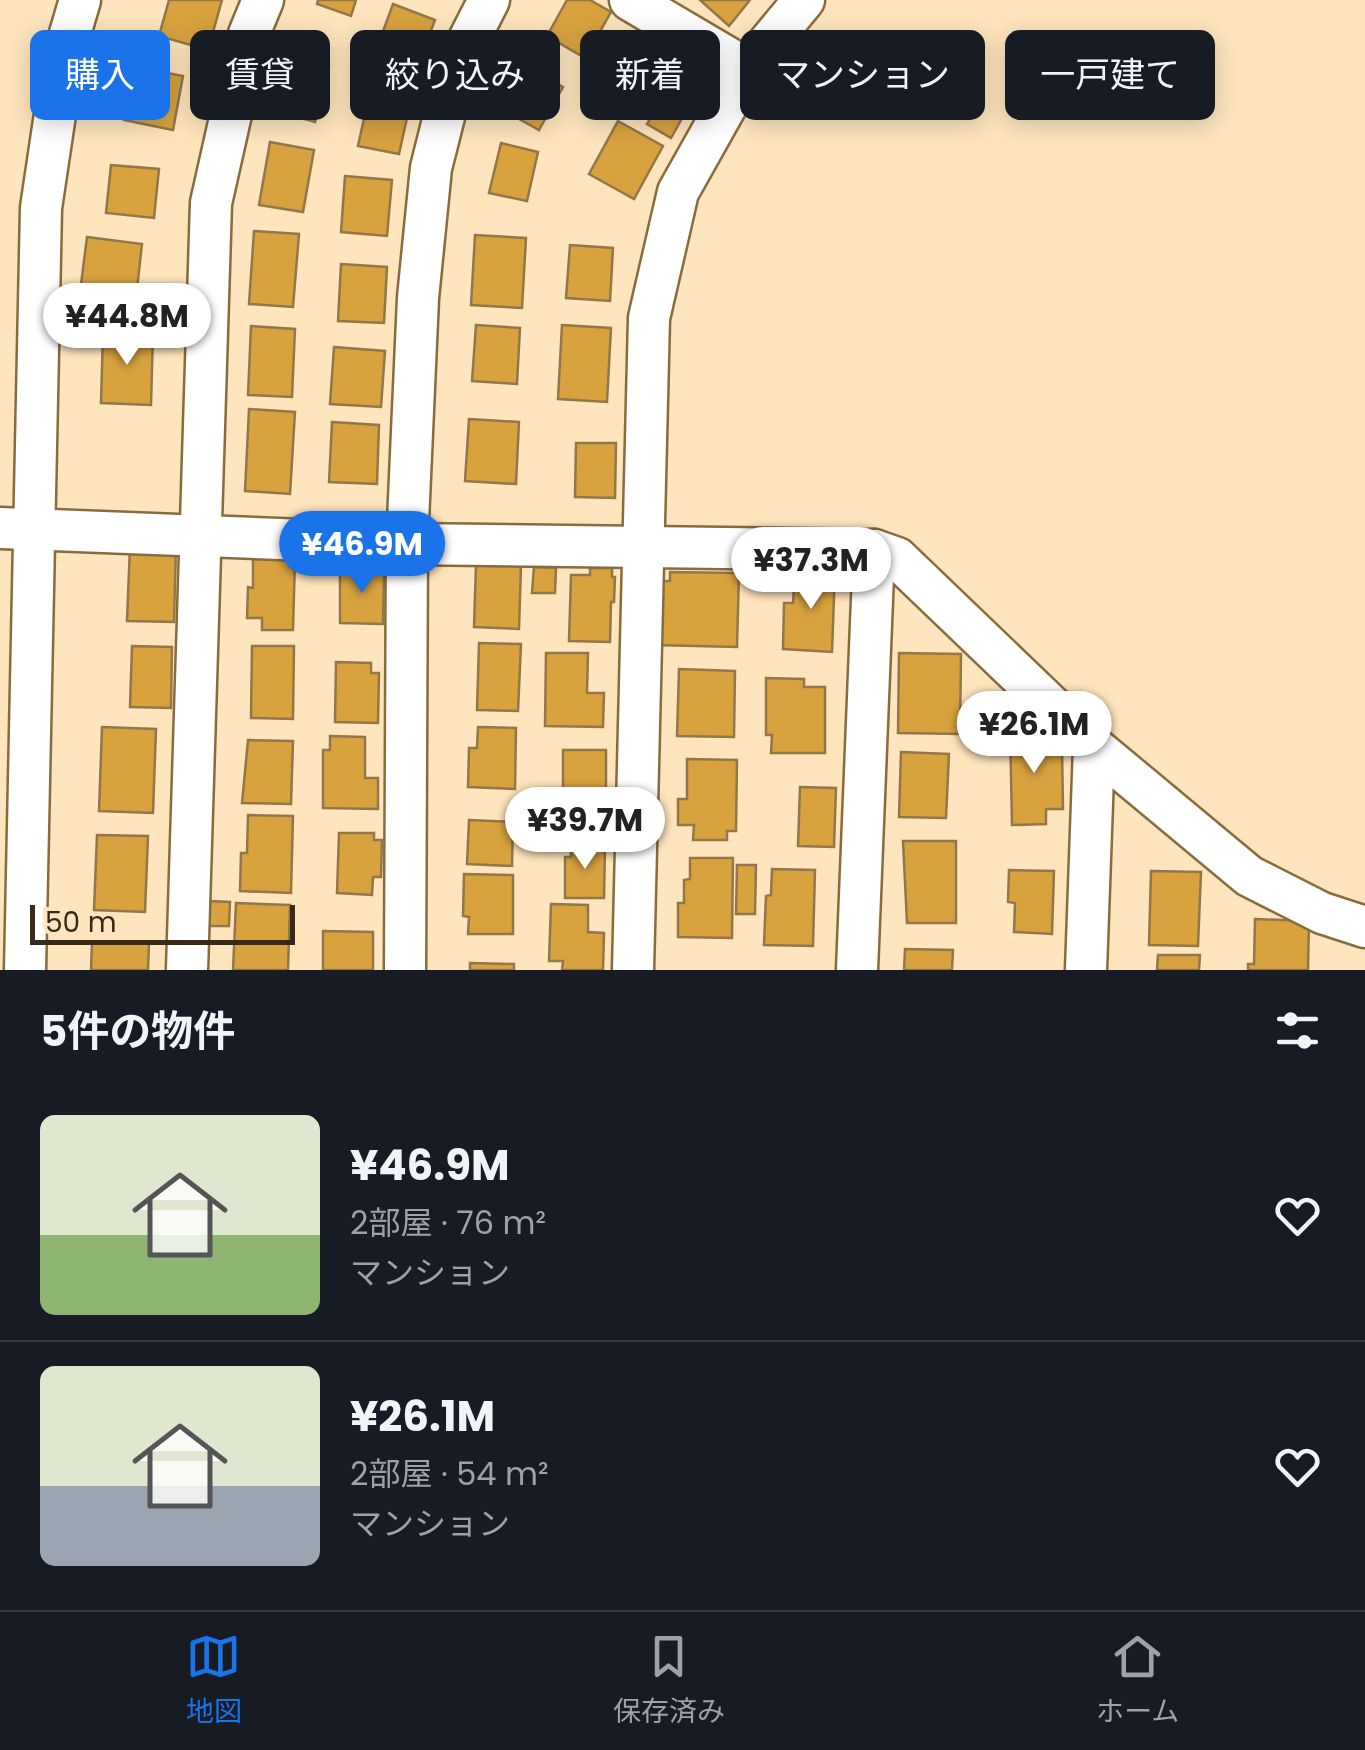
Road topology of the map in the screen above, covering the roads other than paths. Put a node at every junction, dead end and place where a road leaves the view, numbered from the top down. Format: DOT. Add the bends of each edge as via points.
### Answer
graph roads {
  1 [pos="80,0"];
  2 [pos="263,0"];
  3 [pos="489,0"];
  4 [pos="630,0"];
  5 [pos="804,0"];
  6 [pos="779,30"];
  7 [pos="740,65"];
  8 [pos="740,81"];
  9 [pos="18,528"];
  10 [pos="198,534"];
  11 [pos="406,544"];
  12 [pos="644,546"];
  13 [pos="874,550"];
  14 [pos="1094,747"];
  15 [pos="1365,928"];
  16 [pos="25,970"];
  17 [pos="187,970"];
  18 [pos="405,970"];
  19 [pos="633,970"];
  20 [pos="856,970"];
  21 [pos="1086,970"];
  1 -- 9 [label="street" via="64,54 42,208"];
  2 -- 10 [label="street" via="249,34 211,203"];
  3 -- 11 [label="street" via="458,61 431,168"];
  4 -- 7 [label="street"];
  5 -- 6 [label="street"];
  8 -- 12 [label="street" via="678,192 648,318"];
  9 -- 10 [label="street"];
  9 -- 16 [label="street"];
  10 -- 11 [label="street"];
  10 -- 17 [label="street"];
  11 -- 12 [label="street"];
  11 -- 18 [label="street"];
  12 -- 13 [label="street"];
  12 -- 19 [label="street"];
  13 -- 14 [label="street" via="897,558"];
  13 -- 20 [label="street"];
  14 -- 15 [label="street" via="1249,876"];
  14 -- 21 [label="street"];
}
